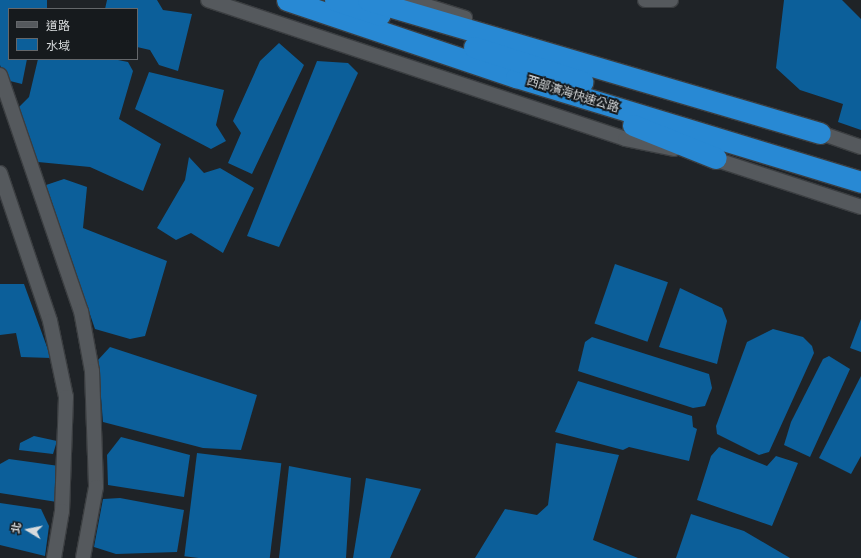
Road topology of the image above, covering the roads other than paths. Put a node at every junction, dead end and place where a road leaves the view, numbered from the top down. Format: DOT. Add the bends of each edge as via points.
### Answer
graph roads {
  1 [pos="208,0"];
  2 [pos="269,0"];
  3 [pos="287,0"];
  4 [pos="335,0"];
  5 [pos="368,0"];
  6 [pos="408,0"];
  7 [pos="645,0"];
  8 [pos="671,0"];
  9 [pos="0,75"];
  10 [pos="820,133"];
  11 [pos="861,147"];
  12 [pos="716,158"];
  13 [pos="861,167"];
  14 [pos="0,173"];
  15 [pos="861,182"];
  16 [pos="861,207"];
  17 [pos="54,558"];
  18 [pos="83,558"];
  1 -- 12 [label="street" via="625,139"];
  2 -- 12 [label="highway" via="341,28 613,117"];
  3 -- 15 [label="highway, 西部濱海快速公路" via="516,77"];
  4 -- 13 [label="highway, 西部濱海快速公路" via="521,63"];
  5 -- 10 [label="highway"];
  6 -- 10 [label="street" via="721,96"];
  7 -- 8 [label="street"];
  9 -- 18 [label="street" via="81,311 92,370 96,487"];
  10 -- 11 [label="street"];
  12 -- 16 [label="street"];
  14 -- 17 [label="street" via="50,321 66,397 62,511"];
}
